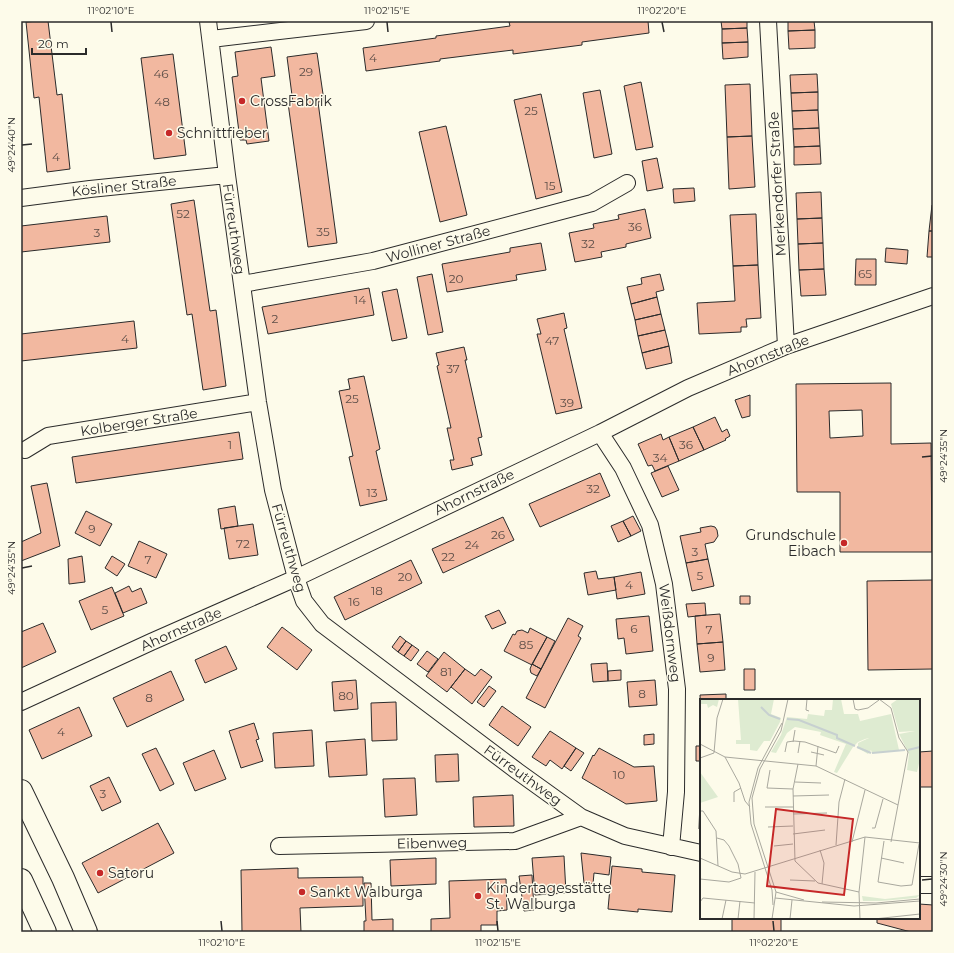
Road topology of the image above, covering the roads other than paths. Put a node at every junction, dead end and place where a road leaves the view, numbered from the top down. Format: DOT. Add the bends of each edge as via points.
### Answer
graph roads {
  1 [pos="208,21"];
  2 [pos="366,21"];
  3 [pos="768,21"];
  4 [pos="211,39"];
  5 [pos="227,175"];
  6 [pos="627,183"];
  7 [pos="21,198"];
  8 [pos="242,284"];
  9 [pos="933,296"];
  10 [pos="786,346"];
  11 [pos="258,402"];
  12 [pos="600,433"];
  13 [pos="24,450"];
  14 [pos="296,578"];
  15 [pos="21,702"];
  16 [pos="21,791"];
  17 [pos="581,818"];
  18 [pos="279,846"];
  19 [pos="671,847"];
  20 [pos="700,852"];
  21 [pos="21,880"];
  22 [pos="920,885"];
  23 [pos="933,885"];
  24 [pos="46,932"];
  25 [pos="86,932"];
  1 -- 4 [label="street, Fürreuthweg"];
  2 -- 4 [label="street"];
  3 -- 10 [label="street, Merkendorfer Straße"];
  4 -- 5 [label="street, Fürreuthweg"];
  5 -- 7 [label="street, Kösliner Straße"];
  5 -- 8 [label="street, Fürreuthweg"];
  6 -- 8 [label="street, Wolliner Straße" via="592,203 373,261"];
  8 -- 11 [label="street, Fürreuthweg"];
  9 -- 10 [label="street, Ahornstraße"];
  10 -- 12 [label="street, Ahornstraße" via="688,388"];
  11 -- 13 [label="street, Kolberger Straße" via="48,436"];
  11 -- 14 [label="street, Fürreuthweg" via="273,490"];
  12 -- 14 [label="street, Ahornstraße"];
  12 -- 19 [label="street, Weißdornweg" via="623,468 650,525 664,584 677,689 676,792"];
  14 -- 15 [label="street, Ahornstraße"];
  14 -- 17 [label="street, Fürreuthweg" via="304,601 322,624"];
  16 -- 25 [label="main road"];
  17 -- 18 [label="street, Eibenweg" via="515,842"];
  17 -- 19 [label="street, Fürreuthweg" via="625,836"];
  19 -- 20 [label="street, Fürreuthweg"];
  21 -- 24 [label="main road"];
  22 -- 23 [label="street"];
}
